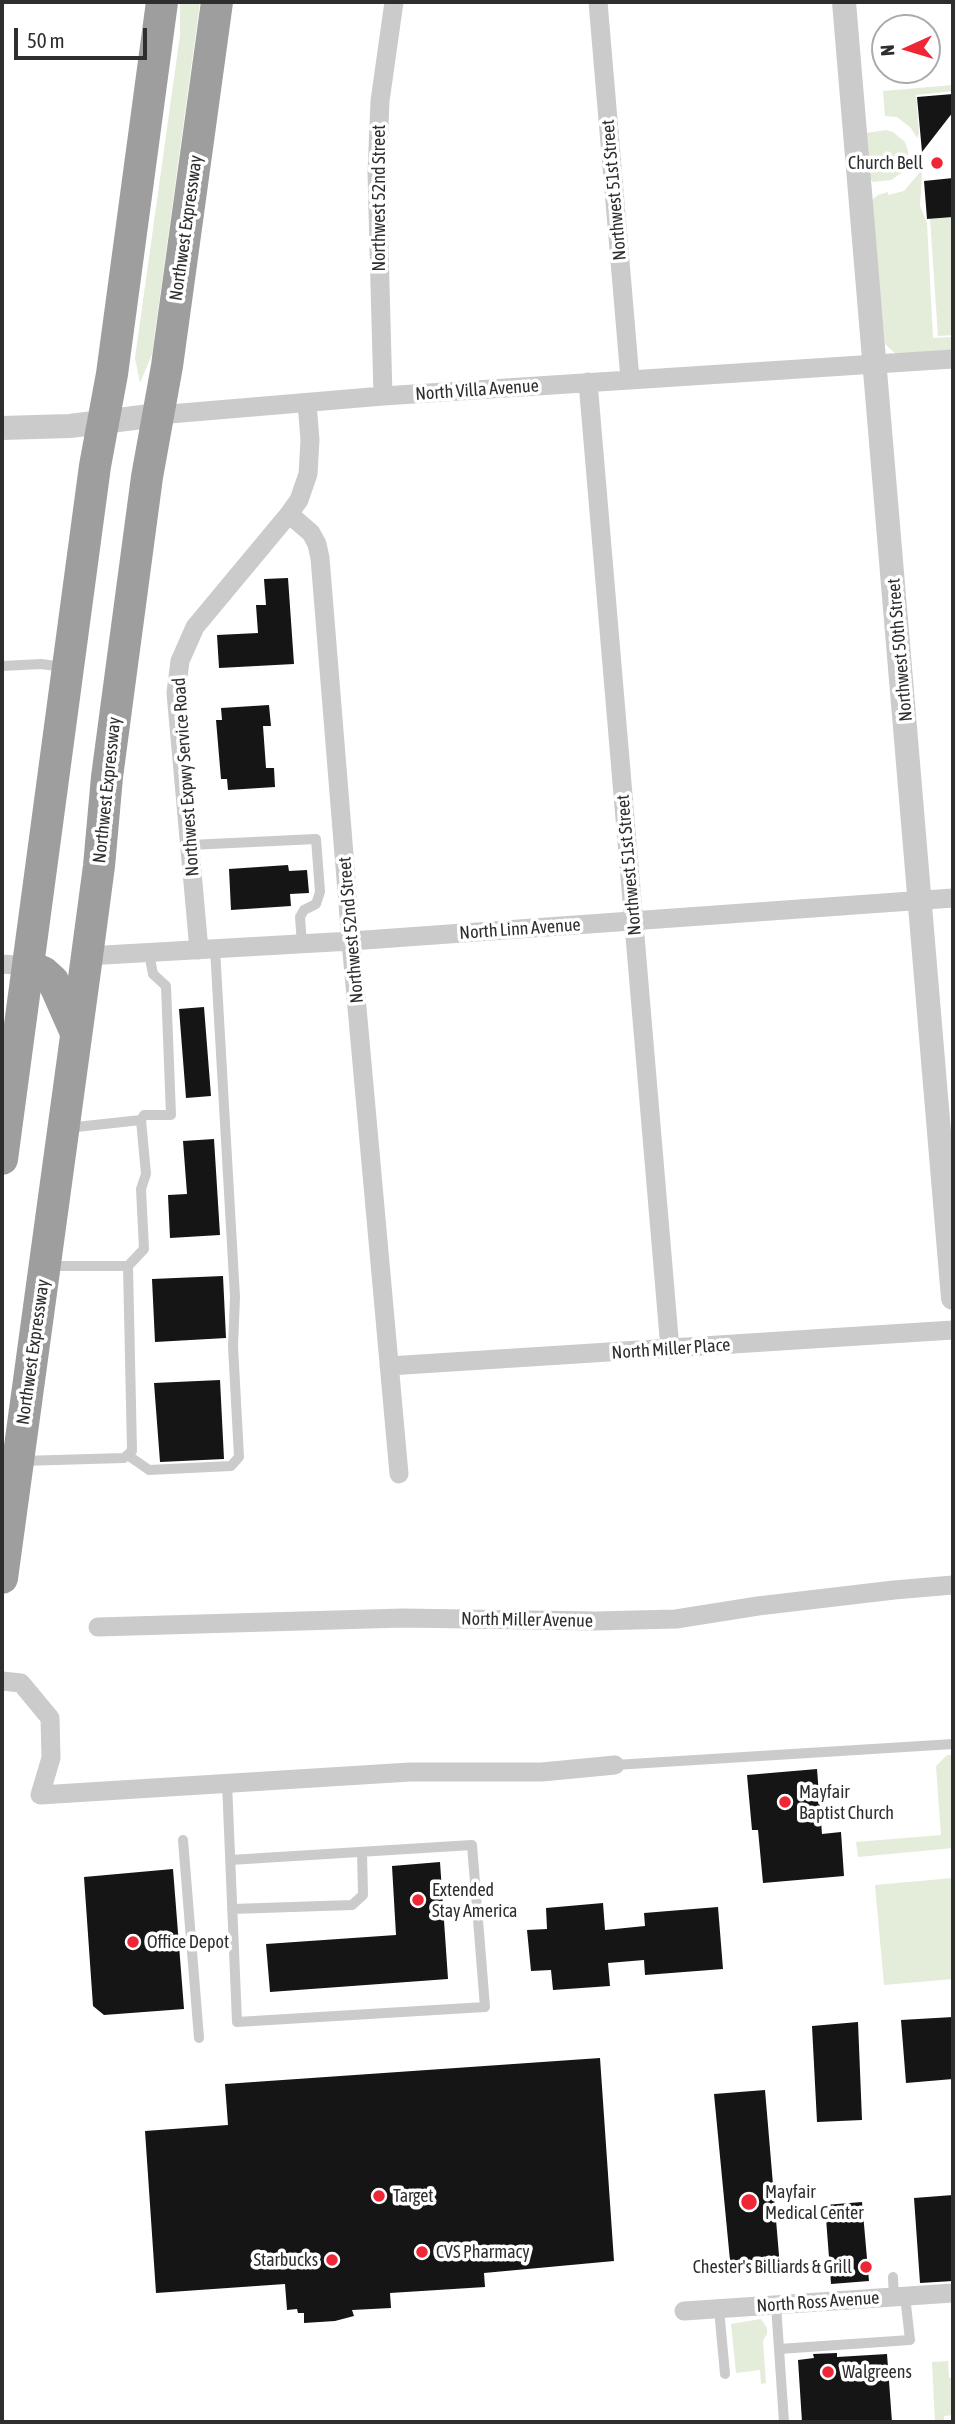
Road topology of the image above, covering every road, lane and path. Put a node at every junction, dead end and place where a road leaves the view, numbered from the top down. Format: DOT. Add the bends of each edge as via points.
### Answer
graph roads {
  1 [pos="162,2"];
  2 [pos="217,2"];
  3 [pos="394,2"];
  4 [pos="598,2"];
  5 [pos="844,2"];
  6 [pos="953,359"];
  7 [pos="876,364"];
  8 [pos="630,379"];
  9 [pos="588,382"];
  10 [pos="383,396"];
  11 [pos="307,403"];
  12 [pos="158,415"];
  13 [pos="104,422"];
  14 [pos="2,428"];
  15 [pos="289,514"];
  16 [pos="2,666"];
  17 [pos="68,668"];
  18 [pos="190,845"];
  19 [pos="953,898"];
  20 [pos="920,901"];
  21 [pos="633,920"];
  22 [pos="351,942"];
  23 [pos="302,944"];
  24 [pos="207,949"];
  25 [pos="149,953"];
  26 [pos="87,956"];
  27 [pos="15,965"];
  28 [pos="76,1034"];
  29 [pos="141,1120"];
  30 [pos="63,1129"];
  31 [pos="2,1159"];
  32 [pos="44,1266"];
  33 [pos="128,1266"];
  34 [pos="953,1298"];
  35 [pos="953,1330"];
  36 [pos="670,1349"];
  37 [pos="389,1366"];
  38 [pos="129,1456"];
  39 [pos="18,1461"];
  40 [pos="400,1474"];
  41 [pos="2,1578"];
  42 [pos="953,1585"];
  43 [pos="98,1627"];
  44 [pos="2,1681"];
  45 [pos="953,1744"];
  46 [pos="615,1765"];
  47 [pos="227,1783"];
  48 [pos="183,1840"];
  49 [pos="362,1852"];
  50 [pos="230,1860"];
  51 [pos="232,1909"];
  52 [pos="199,2038"];
  53 [pos="893,2277"];
  54 [pos="953,2293"];
  55 [pos="899,2297"];
  56 [pos="776,2305"];
  57 [pos="719,2309"];
  58 [pos="684,2311"];
  59 [pos="779,2349"];
  60 [pos="725,2374"];
  61 [pos="784,2422"];
  1 -- 13 [label="highway"];
  2 -- 12 [label="highway, Northwest Expressway"];
  3 -- 10 [label="street, Northwest 52nd Street" via="380,102 377,173"];
  4 -- 8 [label="street, Northwest 51st Street"];
  5 -- 7 [label="street, Northwest 50th Street"];
  6 -- 7 [label="street, North Villa Avenue"];
  7 -- 8 [label="street, North Villa Avenue"];
  7 -- 20 [label="street, Northwest 50th Street"];
  8 -- 9 [label="street, North Villa Avenue"];
  9 -- 10 [label="street, North Villa Avenue"];
  9 -- 21 [label="street, Northwest 51st Street"];
  10 -- 11 [label="street, North Villa Avenue"];
  11 -- 12 [label="street, North Villa Avenue"];
  11 -- 15 [label="street" via="308,474"];
  12 -- 13 [label="street, North Villa Avenue"];
  12 -- 26 [label="highway, Northwest Expressway" via="110,750"];
  13 -- 14 [label="street, North Villa Avenue"];
  13 -- 17 [label="highway"];
  15 -- 18 [label="street, Northwest Expwy Service Road" via="195,627 180,661 176,693"];
  15 -- 22 [label="street, Northwest 52nd Street" via="311,533 320,558"];
  16 -- 17 [label="lane"];
  17 -- 27 [label="highway"];
  18 -- 23 [label="lane" via="316,839 320,892 316,904 304,909 300,917"];
  18 -- 24 [label="street, Northwest Expwy Service Road"];
  19 -- 20 [label="street, North Linn Avenue"];
  20 -- 21 [label="street, North Linn Avenue"];
  20 -- 34 [label="street, Northwest 50th Street"];
  21 -- 22 [label="street, North Linn Avenue"];
  21 -- 36 [label="street, Northwest 51st Street"];
  22 -- 23 [label="street, North Linn Avenue"];
  22 -- 37 [label="street, Northwest 52nd Street"];
  23 -- 24 [label="street, North Linn Avenue"];
  24 -- 25 [label="street, North Linn Avenue"];
  24 -- 38 [label="lane" via="235,1297 239,1457 231,1466 149,1470"];
  25 -- 26 [label="street, North Linn Avenue"];
  25 -- 29 [label="lane" via="153,975 166,986 171,1115 144,1115"];
  26 -- 28 [label="highway, Northwest Expressway"];
  27 -- 28 [label="highway" via="43,972 53,981"];
  27 -- 31 [label="highway"];
  28 -- 30 [label="highway, Northwest Expressway"];
  29 -- 30 [label="lane"];
  29 -- 33 [label="lane" via="146,1174 141,1189 144,1249"];
  30 -- 32 [label="highway, Northwest Expressway"];
  32 -- 33 [label="lane"];
  32 -- 39 [label="highway, Northwest Expressway"];
  33 -- 38 [label="lane"];
  35 -- 36 [label="street, North Miller Place"];
  36 -- 37 [label="street, North Miller Place"];
  37 -- 40 [label="street, Northwest 52nd Street"];
  38 -- 39 [label="lane"];
  39 -- 41 [label="highway, Northwest Expressway"];
  42 -- 43 [label="street, North Miller Avenue" via="676,1619 403,1618"];
  44 -- 47 [label="street" via="21,1683 50,1718 51,1758 40,1795"];
  45 -- 46 [label="lane"];
  46 -- 47 [label="street" via="542,1772 410,1772"];
  47 -- 50 [label="lane"];
  48 -- 52 [label="lane"];
  49 -- 50 [label="lane"];
  49 -- 51 [label="lane" via="363,1895 352,1905"];
  49 -- 51 [label="lane" via="471,1845 485,2007 237,2022"];
  50 -- 51 [label="lane"];
  53 -- 55 [label="lane"];
  54 -- 55 [label="street, North Ross Avenue"];
  55 -- 56 [label="street, North Ross Avenue"];
  55 -- 59 [label="lane" via="910,2340"];
  56 -- 57 [label="street, North Ross Avenue"];
  56 -- 59 [label="lane"];
  57 -- 58 [label="street, North Ross Avenue"];
  57 -- 60 [label="lane"];
  59 -- 61 [label="lane"];
}
